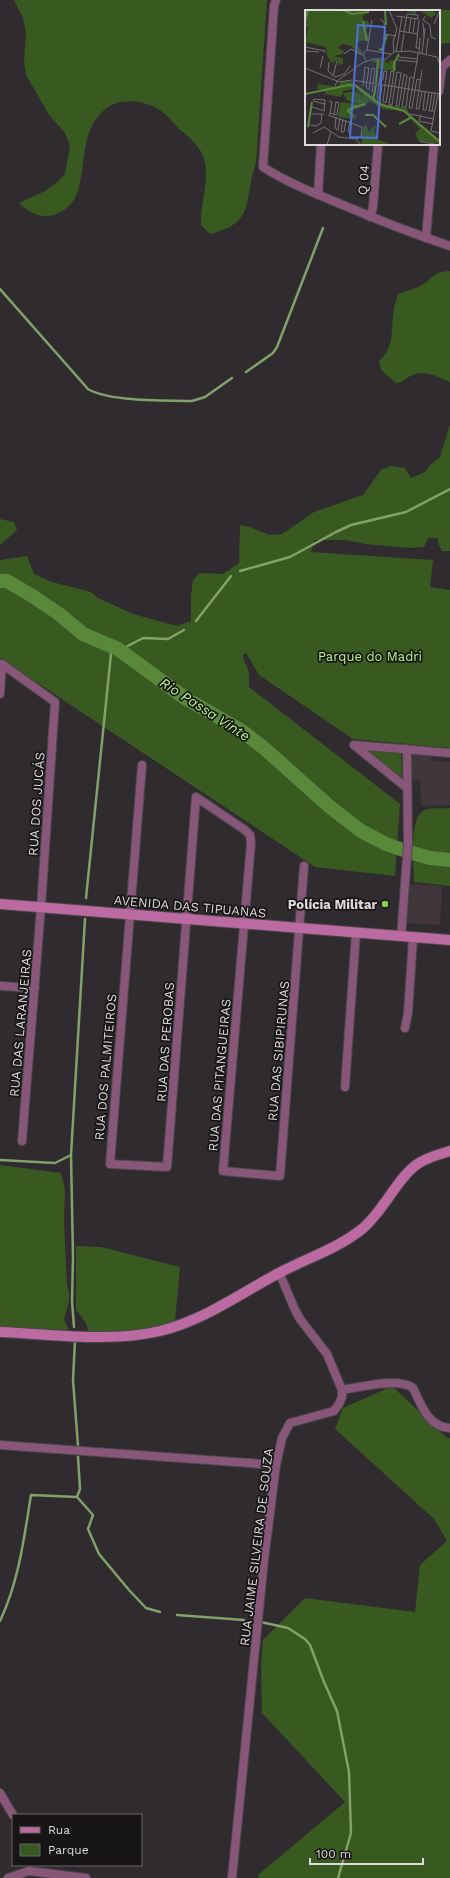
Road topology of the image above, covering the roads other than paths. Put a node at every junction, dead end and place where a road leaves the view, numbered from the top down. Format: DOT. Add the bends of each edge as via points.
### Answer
graph roads {
  1 [pos="276,0"];
  2 [pos="447,62"];
  3 [pos="440,81"];
  4 [pos="321,145"];
  5 [pos="378,145"];
  6 [pos="434,145"];
  7 [pos="318,195"];
  8 [pos="370,217"];
  9 [pos="426,238"];
  10 [pos="450,246"];
  11 [pos="0,694"];
  12 [pos="407,749"];
  13 [pos="450,753"];
  14 [pos="142,766"];
  15 [pos="407,788"];
  16 [pos="304,866"];
  17 [pos="0,904"];
  18 [pos="41,907"];
  19 [pos="130,914"];
  20 [pos="186,918"];
  21 [pos="244,923"];
  22 [pos="300,928"];
  23 [pos="356,933"];
  24 [pos="401,937"];
  25 [pos="412,938"];
  26 [pos="450,940"];
  27 [pos="0,986"];
  28 [pos="35,988"];
  29 [pos="405,1028"];
  30 [pos="345,1087"];
  31 [pos="22,1142"];
  32 [pos="450,1151"];
  33 [pos="167,1168"];
  34 [pos="280,1176"];
  35 [pos="279,1272"];
  36 [pos="0,1332"];
  37 [pos="342,1390"];
  38 [pos="450,1428"];
  39 [pos="0,1445"];
  40 [pos="276,1465"];
  41 [pos="0,1793"];
  42 [pos="12,1814"];
  43 [pos="29,1871"];
  44 [pos="8,1878"];
  45 [pos="86,1878"];
  46 [pos="232,1878"];
  1 -- 7 [label="street" via="263,167"];
  2 -- 3 [label="street" via="441,71"];
  4 -- 7 [label="street"];
  5 -- 8 [label="street, Q 04"];
  6 -- 9 [label="street"];
  7 -- 8 [label="street"];
  8 -- 9 [label="street"];
  9 -- 10 [label="street"];
  11 -- 18 [label="street, RUA DOS JUCÁS" via="2,664 55,702"];
  12 -- 13 [label="street"];
  12 -- 15 [label="street"];
  12 -- 15 [label="street" via="354,745"];
  14 -- 19 [label="street"];
  15 -- 24 [label="street" via="408,844"];
  16 -- 22 [label="street, RUA DAS SIBIPIRUNAS"];
  17 -- 18 [label="main road, AVENIDA DAS TIPUANAS"];
  18 -- 19 [label="main road, AVENIDA DAS TIPUANAS"];
  18 -- 28 [label="street, RUA DAS LARANJEIRAS"];
  19 -- 20 [label="main road, AVENIDA DAS TIPUANAS"];
  19 -- 33 [label="street, RUA DOS PALMITEIROS" via="110,1164"];
  20 -- 21 [label="main road, AVENIDA DAS TIPUANAS"];
  20 -- 21 [label="street, RUA DAS PEROBAS" via="196,797 250,835"];
  20 -- 33 [label="street, RUA DAS PEROBAS"];
  21 -- 22 [label="main road, AVENIDA DAS TIPUANAS"];
  21 -- 34 [label="street, RUA DAS PITANGUEIRAS" via="223,1171"];
  22 -- 23 [label="main road, AVENIDA DAS TIPUANAS"];
  22 -- 34 [label="street, RUA DAS SIBIPIRUNAS"];
  23 -- 24 [label="main road, AVENIDA DAS TIPUANAS"];
  23 -- 30 [label="street"];
  24 -- 25 [label="main road, AVENIDA DAS TIPUANAS"];
  25 -- 26 [label="main road, AVENIDA DAS TIPUANAS"];
  25 -- 29 [label="street"];
  27 -- 28 [label="street"];
  28 -- 31 [label="street, RUA DAS LARANJEIRAS"];
  32 -- 35 [label="main road" via="429,1158 411,1169 380,1211 348,1239"];
  35 -- 36 [label="main road" via="203,1315 161,1331 105,1336"];
  35 -- 37 [label="street" via="297,1314 327,1354"];
  37 -- 38 [label="street" via="399,1382 409,1385 434,1424"];
  37 -- 40 [label="street, RUA JAIME SILVEIRA DE SOUZA" via="342,1397 334,1411 290,1423 282,1438"];
  39 -- 40 [label="street"];
  40 -- 46 [label="street, RUA JAIME SILVEIRA DE SOUZA"];
  41 -- 42 [label="street"];
  43 -- 44 [label="street"];
  43 -- 45 [label="street"];
}
